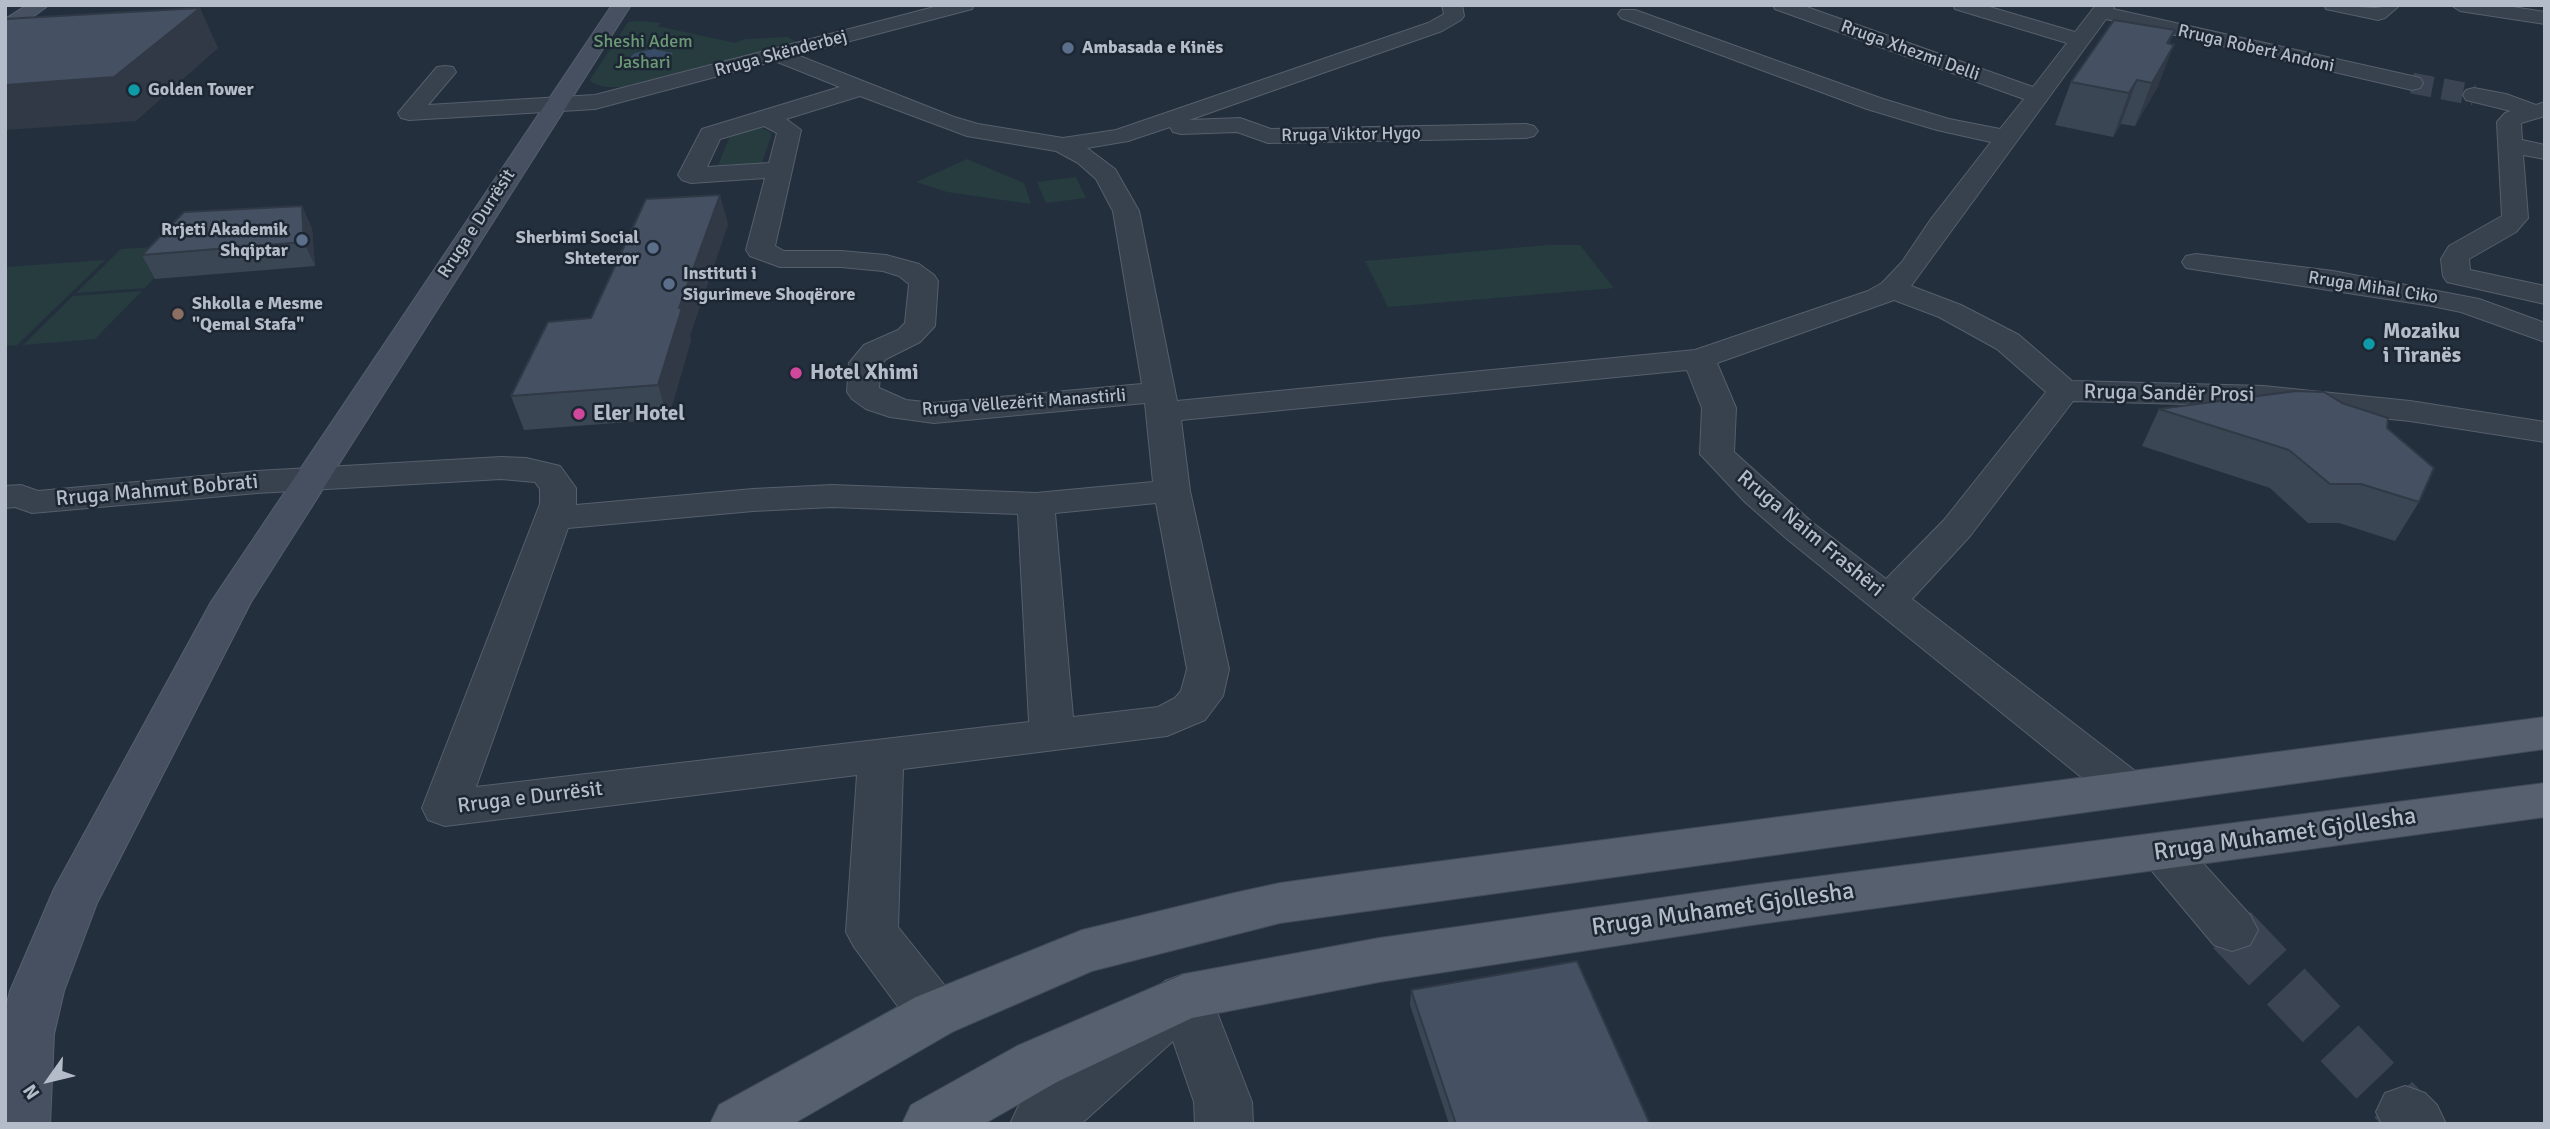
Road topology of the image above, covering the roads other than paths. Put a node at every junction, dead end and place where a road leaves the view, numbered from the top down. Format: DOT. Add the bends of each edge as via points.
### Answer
graph roads {
  1 [pos="40,5"];
  2 [pos="622,5"];
  3 [pos="965,5"];
  4 [pos="1452,5"];
  5 [pos="1782,5"];
  6 [pos="1962,5"];
  7 [pos="2333,5"];
  8 [pos="2390,5"];
  9 [pos="2460,5"];
  10 [pos="1660,7"];
  11 [pos="2103,9"];
  12 [pos="2545,18"];
  13 [pos="5,28"];
  14 [pos="2079,40"];
  15 [pos="778,55"];
  16 [pos="445,72"];
  17 [pos="2412,83"];
  18 [pos="859,89"];
  19 [pos="2474,95"];
  20 [pos="2037,96"];
  21 [pos="555,106"];
  22 [pos="2540,111"];
  23 [pos="766,118"];
  24 [pos="1136,131"];
  25 [pos="1526,131"];
  26 [pos="2007,138"];
  27 [pos="1063,145"];
  28 [pos="2509,145"];
  29 [pos="2545,152"];
  30 [pos="779,170"];
  31 [pos="2196,262"];
  32 [pos="1892,289"];
  33 [pos="2545,295"];
  34 [pos="2545,333"];
  35 [pos="1699,359"];
  36 [pos="2064,391"];
  37 [pos="1161,402"];
  38 [pos="2545,432"];
  39 [pos="311,480"];
  40 [pos="1172,491"];
  41 [pos="5,497"];
  42 [pos="1036,504"];
  43 [pos="553,518"];
  44 [pos="1889,600"];
  45 [pos="2545,733"];
  46 [pos="1052,734"];
  47 [pos="881,757"];
  48 [pos="2127,789"];
  49 [pos="2545,800"];
  50 [pos="2164,852"];
  51 [pos="2232,930"];
  52 [pos="1184,996"];
  53 [pos="935,1014"];
  54 [pos="21,1124"];
  55 [pos="739,1124"];
  56 [pos="931,1124"];
  57 [pos="1039,1124"];
  58 [pos="1224,1124"];
  1 -- 13 [label="main road"];
  2 -- 21 [label="main road, Rruga e Durrësit"];
  3 -- 15 [label="street, Rruga Skënderbej"];
  4 -- 24 [label="street, Rruga Viktor Hygo" via="1454,16 1435,27"];
  5 -- 20 [label="street, Rruga Xhezmi Delli"];
  6 -- 14 [label="street"];
  7 -- 8 [label="street" via="2378,14"];
  9 -- 12 [label="street"];
  10 -- 26 [label="street" via="1629,14 1875,104"];
  11 -- 14 [label="street"];
  11 -- 17 [label="street, Rruga Robert Andoni"];
  14 -- 20 [label="street"];
  15 -- 18 [label="street"];
  15 -- 21 [label="street, Rruga Skënderbej" via="595,102"];
  16 -- 21 [label="street, Rruga Skënderbej" via="409,113"];
  18 -- 23 [label="street"];
  18 -- 27 [label="street" via="975,131"];
  19 -- 22 [label="street"];
  20 -- 26 [label="street"];
  21 -- 39 [label="main road, Rruga e Durrësit"];
  22 -- 28 [label="street, Rruga Mihal Ciko" via="2509,122"];
  23 -- 30 [label="street, Rruga Vëllezërit Manastirli" via="789,130"];
  23 -- 30 [label="street" via="710,134 691,175"];
  24 -- 25 [label="street, Rruga Viktor Hygo" via="1218,124 1240,125 1268,136"];
  24 -- 27 [label="street, Rruga Viktor Hygo"];
  26 -- 32 [label="street"];
  27 -- 37 [label="street" via="1105,174 1126,211"];
  28 -- 29 [label="street"];
  28 -- 33 [label="street, Rruga Mihal Ciko" via="2523,197 2515,218 2459,253 2457,276"];
  30 -- 37 [label="street, Rruga Vëllezërit Manastirli" via="760,250 780,259 886,262 924,281 920,326 875,352 865,363 863,392 878,402 934,413"];
  31 -- 34 [label="street, Rruga Mihal Ciko" via="2432,297 2469,305"];
  32 -- 35 [label="street"];
  32 -- 36 [label="street" via="1951,311 2008,342"];
  35 -- 37 [label="street, Rruga Vëllezërit Manastirli"];
  35 -- 44 [label="street, Rruga Naim Frashëri" via="1719,408 1717,454 1800,531"];
  36 -- 38 [label="street, Rruga Sandër Prosi" via="2263,396 2410,411"];
  36 -- 44 [label="street, Rruga Sandër Prosi" via="1957,528"];
  37 -- 40 [label="street"];
  39 -- 41 [label="street, Rruga Mahmut Bobrati" via="32,502 21,496"];
  39 -- 43 [label="street, Rruga e Durrësit" via="526,469 547,474 558,488"];
  39 -- 54 [label="main road, Rruga e Durrësit" via="231,602 72,903 32,1012"];
  40 -- 42 [label="street"];
  40 -- 46 [label="street" via="1208,669 1201,696 1190,709 1167,721"];
  42 -- 43 [label="street" via="832,496"];
  42 -- 46 [label="street"];
  43 -- 47 [label="street, Rruga e Durrësit" via="445,808"];
  44 -- 48 [label="street, Rruga Naim Frashëri"];
  45 -- 48 [label="main road"];
  46 -- 47 [label="street"];
  47 -- 53 [label="street" via="872,932"];
  48 -- 53 [label="main road" via="1280,903 1082,952"];
  49 -- 50 [label="main road, Rruga Muhamet Gjollesha"];
  50 -- 51 [label="street"];
  50 -- 52 [label="main road, Rruga Muhamet Gjollesha" via="1766,903 1406,956"];
  52 -- 56 [label="main road, Rruga Muhamet Gjollesha" via="1037,1064"];
  52 -- 57 [label="street"];
  52 -- 58 [label="street" via="1223,1102"];
  53 -- 55 [label="main road"];
}
